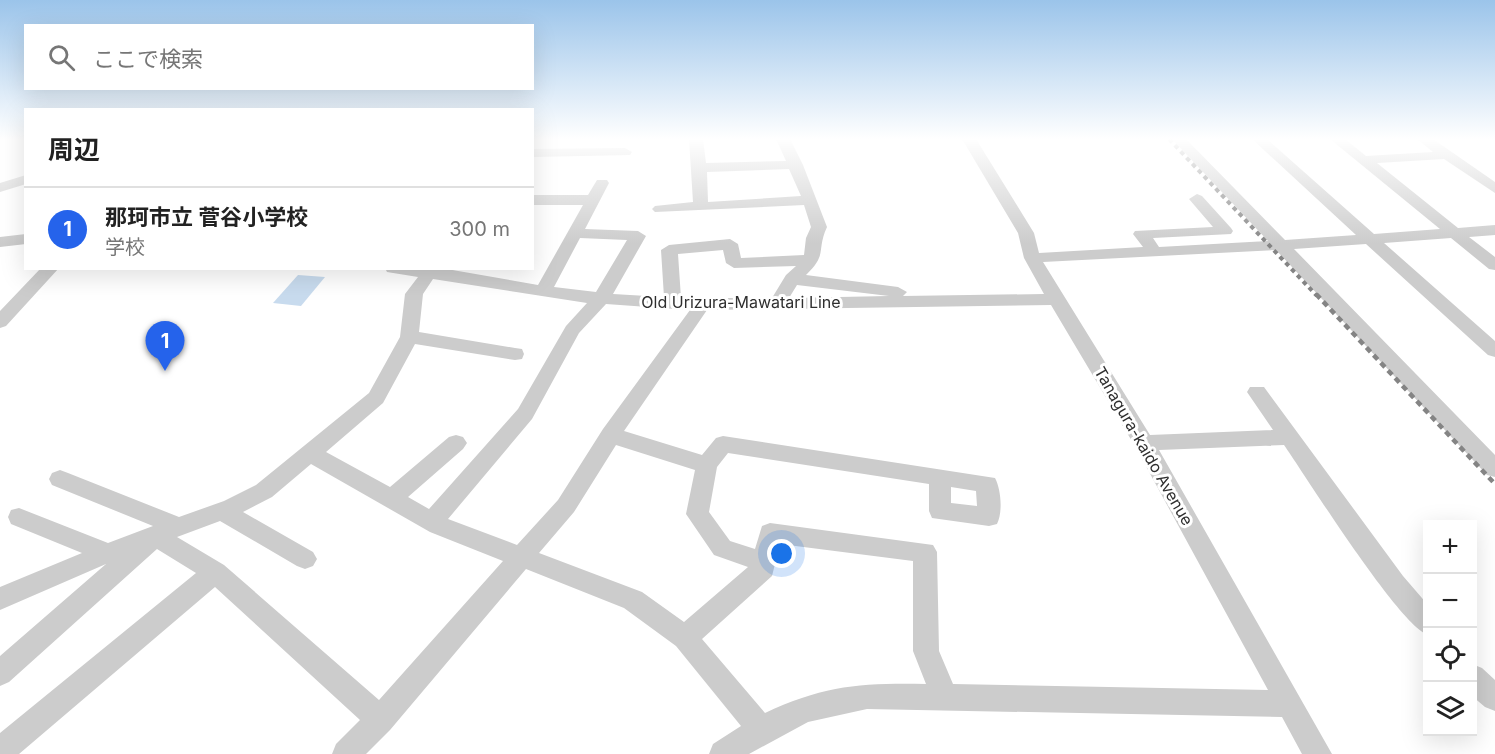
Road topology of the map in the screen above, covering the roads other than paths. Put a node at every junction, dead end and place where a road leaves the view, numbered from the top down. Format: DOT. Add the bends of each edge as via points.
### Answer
graph roads {
  1 [pos="699,174"];
  2 [pos="800,174"];
  3 [pos="990,174"];
  4 [pos="1213,174"];
  5 [pos="1298,174"];
  6 [pos="1381,174"];
  7 [pos="1475,174"];
  8 [pos="24,180"];
  9 [pos="602,183"];
  10 [pos="24,187"];
  11 [pos="0,188"];
  12 [pos="1495,188"];
  13 [pos="1197,199"];
  14 [pos="534,200"];
  15 [pos="593,200"];
  16 [pos="810,200"];
  17 [pos="701,207"];
  18 [pos="660,209"];
  19 [pos="1495,230"];
  20 [pos="1453,232"];
  21 [pos="575,233"];
  22 [pos="1369,237"];
  23 [pos="24,238"];
  24 [pos="0,242"];
  25 [pos="1282,245"];
  26 [pos="1154,251"];
  27 [pos="1032,258"];
  28 [pos="812,260"];
  29 [pos="1495,265"];
  30 [pos="49,270"];
  31 [pos="431,271"];
  32 [pos="792,279"];
  33 [pos="543,291"];
  34 [pos="601,299"];
  35 [pos="1056,299"];
  36 [pos="927,300"];
  37 [pos="673,304"];
  38 [pos="777,304"];
  39 [pos="702,305"];
  40 [pos="0,322"];
  41 [pos="409,337"];
  42 [pos="1495,351"];
  43 [pos="515,354"];
  44 [pos="1257,392"];
  45 [pos="610,435"];
  46 [pos="1290,437"];
  47 [pos="456,443"];
  48 [pos="1144,443"];
  49 [pos="310,453"];
  50 [pos="707,465"];
  51 [pos="1495,469"];
  52 [pos="940,476"];
  53 [pos="60,479"];
  54 [pos="392,498"];
  55 [pos="222,511"];
  56 [pos="19,517"];
  57 [pos="432,521"];
  58 [pos="179,527"];
  59 [pos="154,536"];
  60 [pos="108,553"];
  61 [pos="520,555"];
  62 [pos="305,559"];
  63 [pos="765,562"];
  64 [pos="214,572"];
  65 [pos="0,599"];
  66 [pos="1423,618"];
  67 [pos="685,638"];
  68 [pos="0,673"];
  69 [pos="1477,681"];
  70 [pos="1495,698"];
  71 [pos="946,699"];
  72 [pos="1290,704"];
  73 [pos="380,720"];
  74 [pos="761,729"];
  75 [pos="0,751"];
  76 [pos="346,754"];
  77 [pos="723,754"];
  78 [pos="1318,754"];
  1 -- 17 [label="street"];
  2 -- 16 [label="street"];
  3 -- 27 [label="street, Tanagura-kaido Avenue" via="1026,233"];
  4 -- 25 [label="street"];
  5 -- 22 [label="street"];
  6 -- 20 [label="street"];
  7 -- 12 [label="street"];
  8 -- 11 [label="street"];
  9 -- 15 [label="street"];
  10 -- 11 [label="street"];
  13 -- 26 [label="street" via="1225,231 1140,234"];
  14 -- 15 [label="street"];
  15 -- 21 [label="street"];
  16 -- 17 [label="street"];
  16 -- 28 [label="street" via="819,226"];
  17 -- 18 [label="street"];
  19 -- 20 [label="street"];
  20 -- 22 [label="street"];
  20 -- 29 [label="street"];
  21 -- 33 [label="street"];
  21 -- 34 [label="street" via="638,236"];
  22 -- 25 [label="street"];
  22 -- 42 [label="street"];
  23 -- 24 [label="street"];
  25 -- 26 [label="street"];
  25 -- 51 [label="street"];
  26 -- 27 [label="street"];
  27 -- 35 [label="street, Tanagura-kaido Avenue"];
  28 -- 32 [label="street"];
  28 -- 37 [label="street" via="734,263 730,244 669,250"];
  30 -- 40 [label="street"];
  31 -- 33 [label="street, Old Urizura-Mawatari Line"];
  31 -- 41 [label="street" via="414,294"];
  32 -- 36 [label="street" via="896,292"];
  32 -- 38 [label="street"];
  33 -- 34 [label="street, Old Urizura-Mawatari Line"];
  34 -- 37 [label="street, Old Urizura-Mawatari Line"];
  34 -- 57 [label="street" via="572,330 525,414"];
  35 -- 36 [label="street, Old Urizura-Mawatari Line"];
  35 -- 48 [label="street, Tanagura-kaido Avenue"];
  36 -- 38 [label="street, Old Urizura-Mawatari Line"];
  37 -- 39 [label="street, Old Urizura-Mawatari Line"];
  38 -- 39 [label="street, Old Urizura-Mawatari Line"];
  39 -- 45 [label="street"];
  41 -- 43 [label="street"];
  41 -- 49 [label="street" via="376,398"];
  44 -- 46 [label="street"];
  45 -- 50 [label="street"];
  45 -- 61 [label="street" via="566,506"];
  46 -- 48 [label="street"];
  46 -- 66 [label="street" via="1394,584"];
  47 -- 54 [label="street"];
  48 -- 72 [label="street, Tanagura-kaido Avenue"];
  49 -- 54 [label="street"];
  49 -- 55 [label="street" via="264,491"];
  50 -- 52 [label="street" via="723,444"];
  50 -- 63 [label="street" via="697,514 722,548"];
  53 -- 58 [label="street"];
  54 -- 57 [label="street"];
  55 -- 58 [label="street"];
  55 -- 62 [label="street"];
  56 -- 60 [label="street"];
  57 -- 61 [label="street"];
  58 -- 59 [label="street"];
  59 -- 60 [label="street"];
  59 -- 64 [label="street"];
  59 -- 68 [label="street"];
  60 -- 65 [label="street"];
  61 -- 67 [label="street" via="633,600"];
  61 -- 73 [label="street"];
  63 -- 67 [label="street" via="763,569"];
  63 -- 71 [label="street" via="770,533 925,552 926,651"];
  64 -- 73 [label="street"];
  64 -- 75 [label="street"];
  67 -- 74 [label="street"];
  69 -- 70 [label="street"];
  71 -- 72 [label="street"];
  71 -- 74 [label="street" via="867,696 832,700"];
  72 -- 78 [label="street, Tanagura-kaido Avenue"];
  73 -- 76 [label="street"];
  74 -- 77 [label="street"];
}
